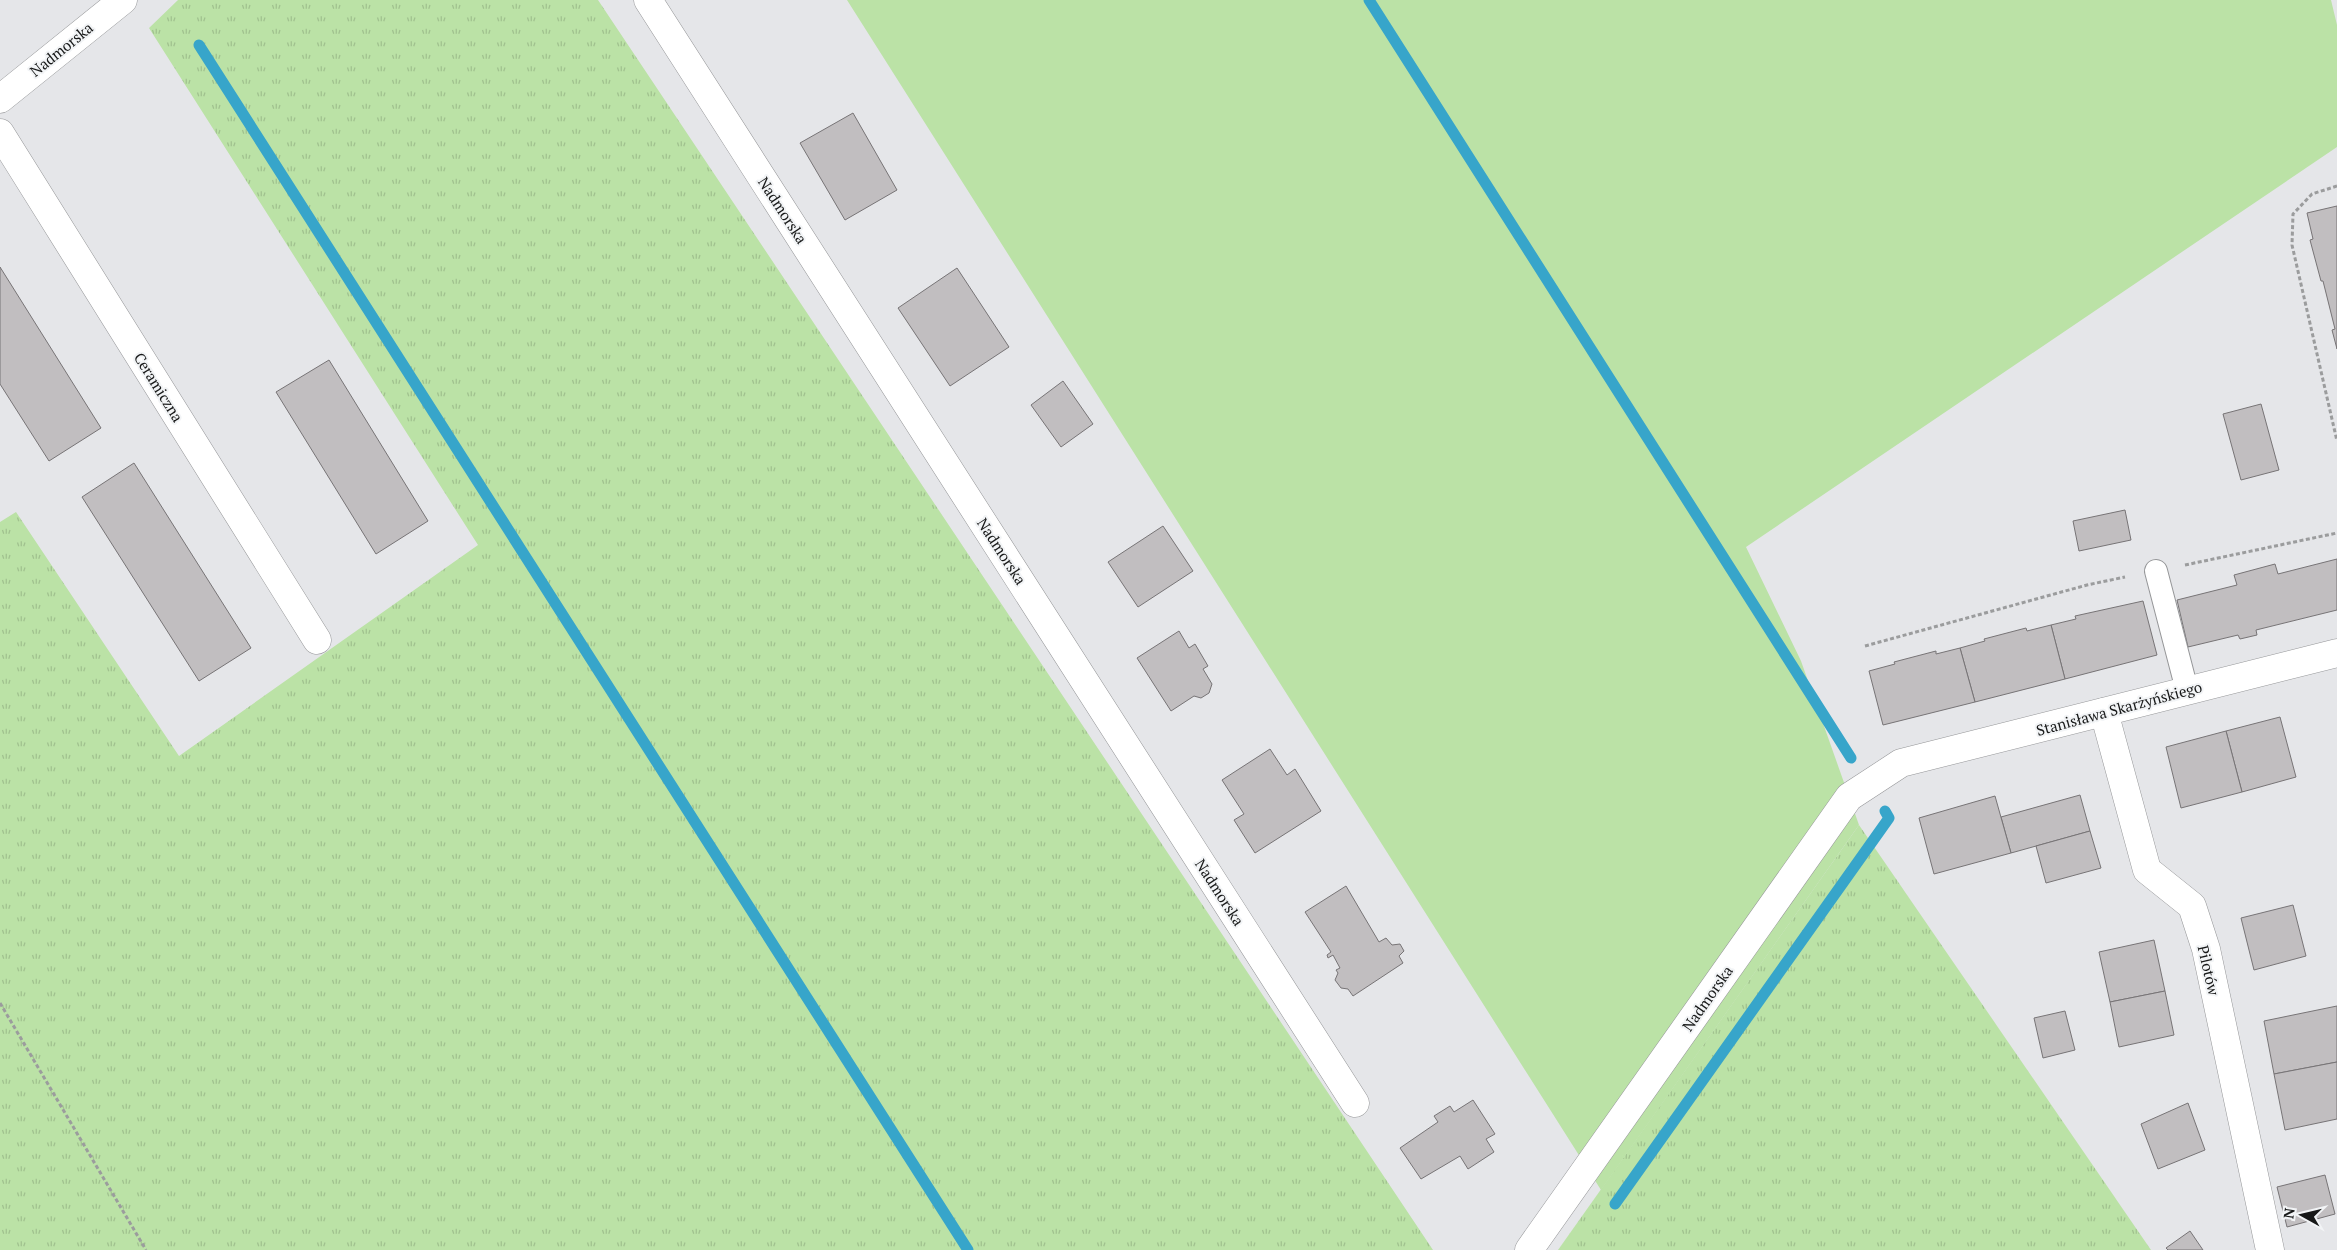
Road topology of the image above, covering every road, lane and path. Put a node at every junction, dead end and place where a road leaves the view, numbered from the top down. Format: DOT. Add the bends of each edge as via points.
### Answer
graph roads {
  1 [pos="123,0"];
  2 [pos="648,0"];
  3 [pos="0,99"];
  4 [pos="0,133"];
  5 [pos="2337,186"];
  6 [pos="2337,441"];
  7 [pos="2337,533"];
  8 [pos="2156,570"];
  9 [pos="317,640"];
  10 [pos="1865,646"];
  11 [pos="2337,653"];
  12 [pos="2187,690"];
  13 [pos="2104,712"];
  14 [pos="1901,763"];
  15 [pos="0,1003"];
  16 [pos="1355,1103"];
  17 [pos="146,1250"];
  18 [pos="1529,1250"];
  19 [pos="2270,1250"];
  1 -- 3 [label="street, Nadmorska"];
  2 -- 16 [label="street, Nadmorska"];
  4 -- 9 [label="street, Ceramiczna"];
  5 -- 6 [label="path" via="2312,194 2293,214 2292,244"];
  7 -- 8 [label="path"];
  8 -- 10 [label="path" via="2087,585"];
  8 -- 12 [label="lane"];
  11 -- 12 [label="street, Stanisława Skarżyńskiego"];
  12 -- 13 [label="street, Stanisława Skarżyńskiego"];
  13 -- 14 [label="street, Stanisława Skarżyńskiego"];
  13 -- 19 [label="street, Pilotów" via="2148,870 2192,906 2206,949"];
  14 -- 18 [label="street, Nadmorska" via="1849,797"];
  15 -- 17 [label="path"];
}
